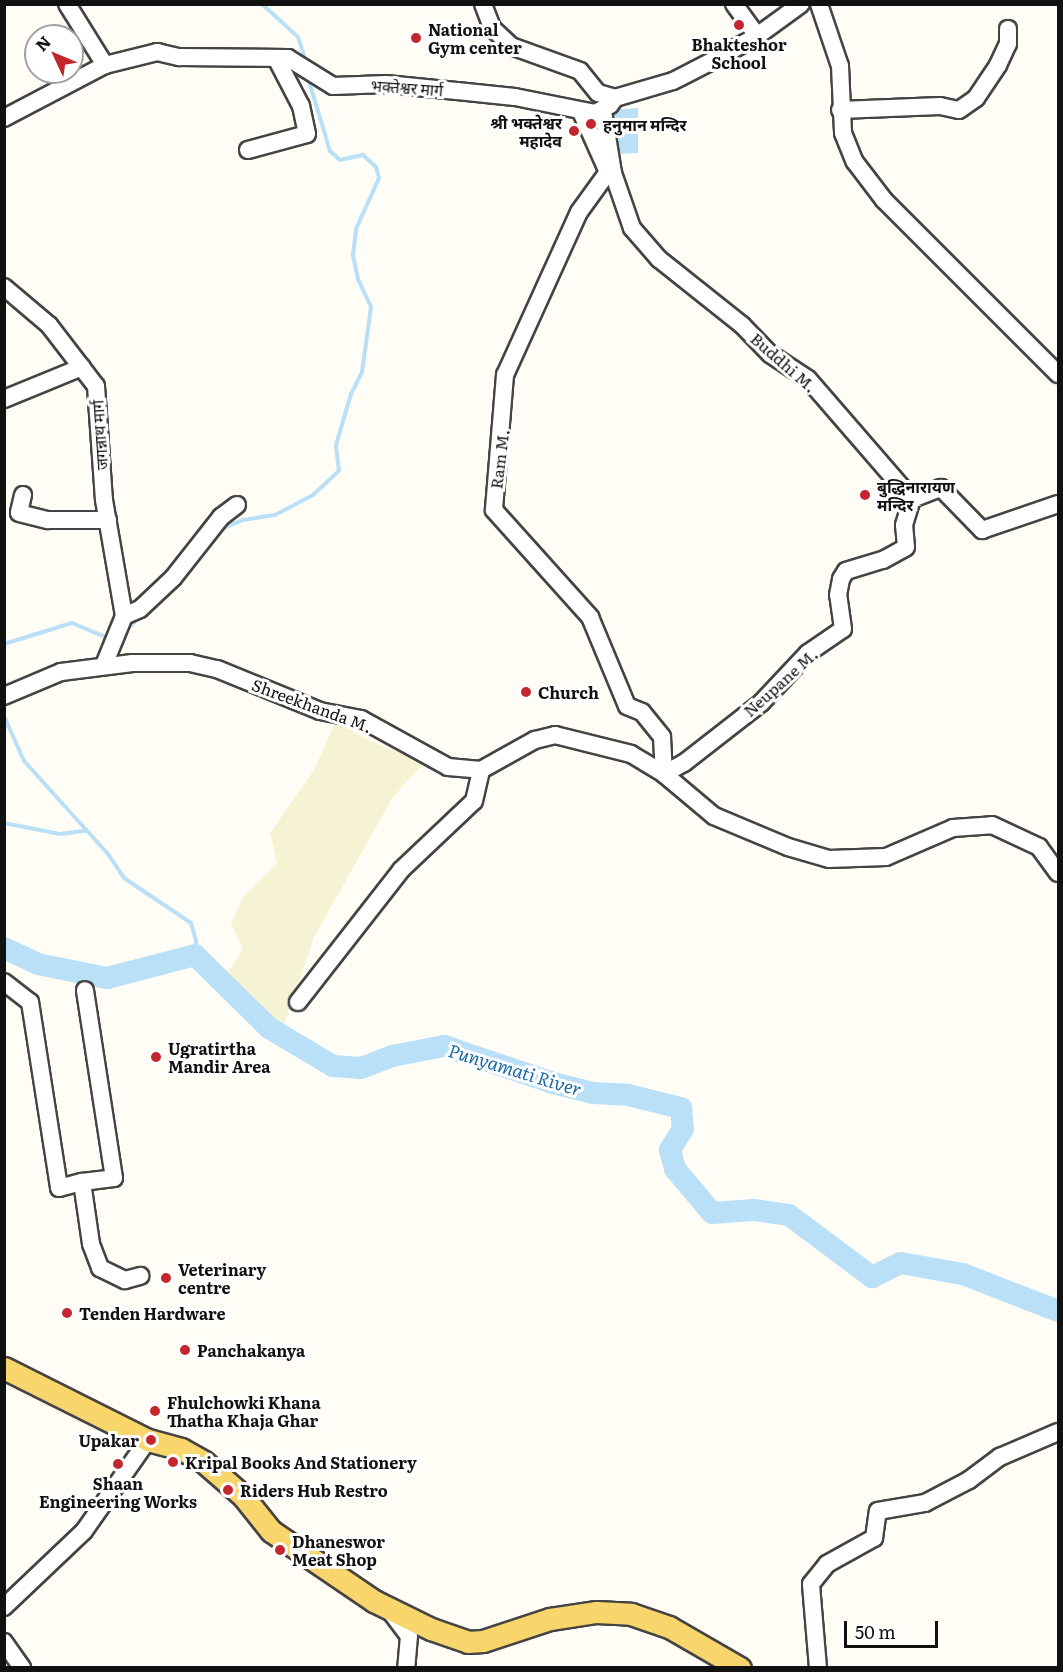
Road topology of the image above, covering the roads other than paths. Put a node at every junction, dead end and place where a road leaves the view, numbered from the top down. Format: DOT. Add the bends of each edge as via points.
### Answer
graph roads {
  1 [pos="67,4"];
  2 [pos="483,4"];
  3 [pos="734,4"];
  4 [pos="801,4"];
  5 [pos="819,4"];
  6 [pos="1008,29"];
  7 [pos="757,36"];
  8 [pos="277,60"];
  9 [pos="105,65"];
  10 [pos="615,98"];
  11 [pos="840,110"];
  12 [pos="603,111"];
  13 [pos="582,114"];
  14 [pos="4,118"];
  15 [pos="248,150"];
  16 [pos="4,287"];
  17 [pos="82,367"];
  18 [pos="1059,374"];
  19 [pos="4,399"];
  20 [pos="23,495"];
  21 [pos="912,499"];
  22 [pos="1059,504"];
  23 [pos="237,505"];
  24 [pos="108,520"];
  25 [pos="121,622"];
  26 [pos="105,662"];
  27 [pos="4,696"];
  28 [pos="480,770"];
  29 [pos="664,774"];
  30 [pos="1059,873"];
  31 [pos="4,982"];
  32 [pos="85,990"];
  33 [pos="298,1002"];
  34 [pos="82,1182"];
  35 [pos="140,1276"];
  36 [pos="4,1368"];
  37 [pos="1059,1432"];
  38 [pos="148,1440"];
  39 [pos="4,1607"];
  40 [pos="390,1611"];
  41 [pos="4,1642"];
  42 [pos="22,1668"];
  43 [pos="406,1668"];
  44 [pos="740,1668"];
  45 [pos="818,1668"];
  1 -- 9 [label="street"];
  2 -- 10 [label="street" via="492,28 511,46 580,71 598,93"];
  3 -- 7 [label="street"];
  4 -- 7 [label="street"];
  5 -- 11 [label="street" via="840,66"];
  6 -- 11 [label="street" via="1008,44 998,65 976,98 959,110 940,106"];
  7 -- 10 [label="street" via="673,81"];
  8 -- 9 [label="street, भक्तेश्वर मार्ग" via="179,57 157,52"];
  8 -- 13 [label="street, भक्तेश्वर मार्ग" via="288,58 333,86 386,84 503,96"];
  8 -- 15 [label="street" via="301,106 307,134"];
  9 -- 14 [label="street, भक्तेश्वर मार्ग"];
  10 -- 12 [label="street"];
  11 -- 18 [label="street" via="843,133 855,162 884,200"];
  12 -- 13 [label="street, भक्तेश्वर मार्ग"];
  12 -- 21 [label="street, Buddhi M." via="613,173 632,228 659,259 742,325 771,354 808,380"];
  13 -- 29 [label="street, Ram M." via="608,172 579,212 505,375 494,510 590,617 627,706 642,712 662,737"];
  16 -- 17 [label="street, जगन्नाथ मार्ग" via="49,325"];
  17 -- 19 [label="street"];
  17 -- 24 [label="street, जगन्नाथ मार्ग" via="96,386"];
  20 -- 24 [label="street" via="19,513 48,520"];
  21 -- 22 [label="street" via="941,488 982,530"];
  21 -- 29 [label="street, Neupane M." via="904,525 906,547 883,560 846,571 841,579 838,595 843,629 808,653 761,703"];
  23 -- 25 [label="street" via="222,517 173,578"];
  24 -- 25 [label="street, जगन्नाथ मार्ग"];
  25 -- 26 [label="street"];
  26 -- 27 [label="street, Shreekhanda M." via="61,672"];
  26 -- 28 [label="street, Shreekhanda M." via="190,663 217,669 320,711 361,719 448,767"];
  28 -- 29 [label="street" via="535,740 555,735 631,754"];
  28 -- 33 [label="street" via="474,801 401,870"];
  29 -- 30 [label="street" via="714,816 788,847 829,859 886,857 953,828 992,825 1039,847"];
  31 -- 34 [label="street" via="30,1002 59,1188"];
  32 -- 34 [label="street" via="114,1178"];
  34 -- 35 [label="street" via="91,1244 100,1268 125,1280"];
  36 -- 38 [label="main road"];
  37 -- 45 [label="street" via="1000,1456 969,1480 925,1503 878,1511 873,1538 826,1564 811,1584"];
  38 -- 39 [label="street" via="84,1531"];
  38 -- 40 [label="main road" via="204,1462 243,1496 271,1531"];
  40 -- 43 [label="street" via="409,1636"];
  40 -- 44 [label="main road" via="468,1642 550,1619 596,1612 631,1614 669,1627"];
  41 -- 42 [label="street"];
}
